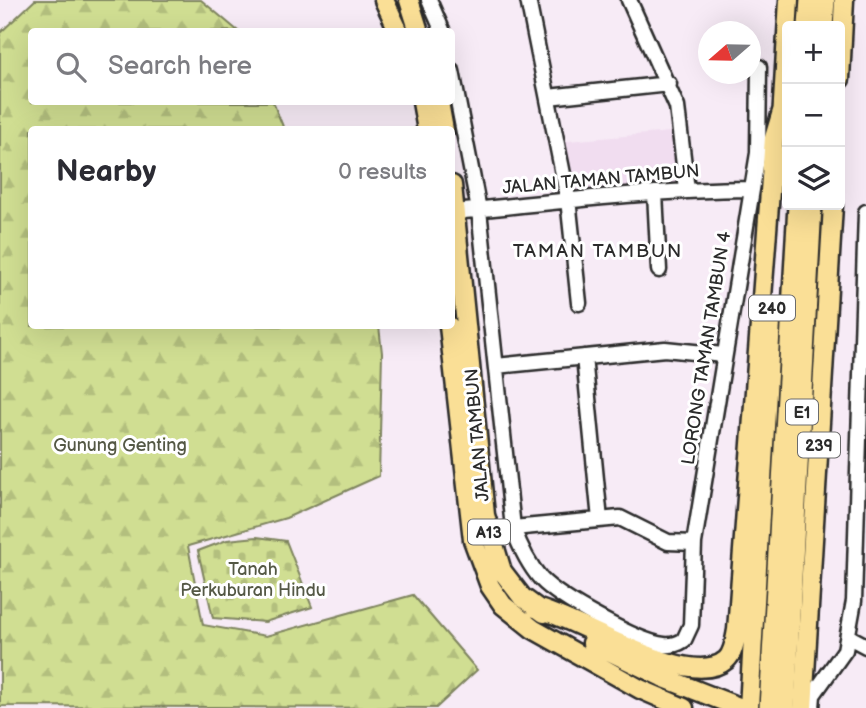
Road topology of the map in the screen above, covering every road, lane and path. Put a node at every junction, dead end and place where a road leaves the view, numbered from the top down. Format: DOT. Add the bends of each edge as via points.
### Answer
graph roads {
  1 [pos="384,0"];
  2 [pos="409,0"];
  3 [pos="429,0"];
  4 [pos="528,0"];
  5 [pos="629,0"];
  6 [pos="789,0"];
  7 [pos="810,0"];
  8 [pos="825,0"];
  9 [pos="844,0"];
  10 [pos="808,21"];
  11 [pos="823,21"];
  12 [pos="843,21"];
  13 [pos="397,28"];
  14 [pos="418,28"];
  15 [pos="441,28"];
  16 [pos="669,84"];
  17 [pos="759,84"];
  18 [pos="784,84"];
  19 [pos="455,86"];
  20 [pos="548,97"];
  21 [pos="423,105"];
  22 [pos="440,105"];
  23 [pos="782,111"];
  24 [pos="782,125"];
  25 [pos="426,126"];
  26 [pos="443,126"];
  27 [pos="751,189"];
  28 [pos="687,190"];
  29 [pos="655,193"];
  30 [pos="568,199"];
  31 [pos="479,210"];
  32 [pos="798,210"];
  33 [pos="812,210"];
  34 [pos="832,210"];
  35 [pos="455,212"];
  36 [pos="866,212"];
  37 [pos="659,270"];
  38 [pos="864,300"];
  39 [pos="579,303"];
  40 [pos="449,329"];
  41 [pos="723,355"];
  42 [pos="584,357"];
  43 [pos="496,366"];
  44 [pos="864,407"];
  45 [pos="862,504"];
  46 [pos="600,520"];
  47 [pos="513,528"];
  48 [pos="694,544"];
  49 [pos="860,601"];
  50 [pos="535,608"];
  51 [pos="782,619"];
  52 [pos="849,637"];
  53 [pos="866,646"];
  54 [pos="640,689"];
  55 [pos="662,708"];
  56 [pos="684,708"];
  57 [pos="741,708"];
  58 [pos="749,708"];
  59 [pos="769,708"];
  60 [pos="785,708"];
  61 [pos="803,708"];
  62 [pos="812,708"];
  1 -- 13 [label="main road"];
  2 -- 14 [label="main road"];
  3 -- 15 [label="street"];
  4 -- 20 [label="street"];
  5 -- 16 [label="street"];
  6 -- 18 [label="main road, 240"];
  7 -- 10 [label="highway"];
  8 -- 11 [label="highway"];
  9 -- 12 [label="main road"];
  16 -- 20 [label="street"];
  16 -- 28 [label="street" via="677,107"];
  17 -- 27 [label="street, LORONG TAMAN TAMBUN 4" via="758,153"];
  19 -- 31 [label="street"];
  20 -- 30 [label="street"];
  21 -- 25 [label="main road"];
  22 -- 26 [label="main road"];
  23 -- 50 [label="main road" via="774,138 737,630 731,654 717,664 677,666 628,648 558,612"];
  24 -- 58 [label="main road, 240"];
  27 -- 28 [label="street, JALAN TAMAN TAMBUN"];
  27 -- 41 [label="street, LORONG TAMAN TAMBUN 4"];
  28 -- 29 [label="street, JALAN TAMAN TAMBUN"];
  29 -- 30 [label="street, JALAN TAMAN TAMBUN"];
  29 -- 37 [label="street"];
  30 -- 31 [label="street, JALAN TAMAN TAMBUN"];
  30 -- 39 [label="street"];
  31 -- 35 [label="street, JALAN TAMAN TAMBUN"];
  31 -- 43 [label="street"];
  32 -- 51 [label="highway, E1"];
  33 -- 51 [label="highway, E1"];
  34 -- 61 [label="main road, 239"];
  35 -- 50 [label="main road, JALAN TAMBUN / A13" via="485,515 502,571"];
  36 -- 38 [label="street"];
  38 -- 44 [label="street"];
  40 -- 54 [label="main road, JALAN TAMBUN / A13" via="473,540 490,586 503,605 533,629"];
  41 -- 42 [label="street" via="678,348"];
  41 -- 48 [label="street, LORONG TAMAN TAMBUN 4"];
  42 -- 43 [label="street"];
  42 -- 46 [label="street"];
  43 -- 47 [label="street"];
  44 -- 45 [label="street"];
  45 -- 49 [label="street"];
  46 -- 47 [label="street"];
  46 -- 48 [label="street" via="621,519 668,542"];
  47 -- 48 [label="street, LORONG TAMAN TAMBUN 4" via="523,553 543,581 589,612 661,645 674,645 688,635"];
  49 -- 52 [label="street"];
  50 -- 57 [label="main road, JALAN TAMBUN / A13" via="623,660"];
  51 -- 59 [label="highway, E1"];
  51 -- 60 [label="highway, E1"];
  52 -- 53 [label="street"];
  52 -- 62 [label="street" via="813,695"];
  54 -- 55 [label="main road"];
  54 -- 56 [label="main road, JALAN TAMBUN / A13"];
}
